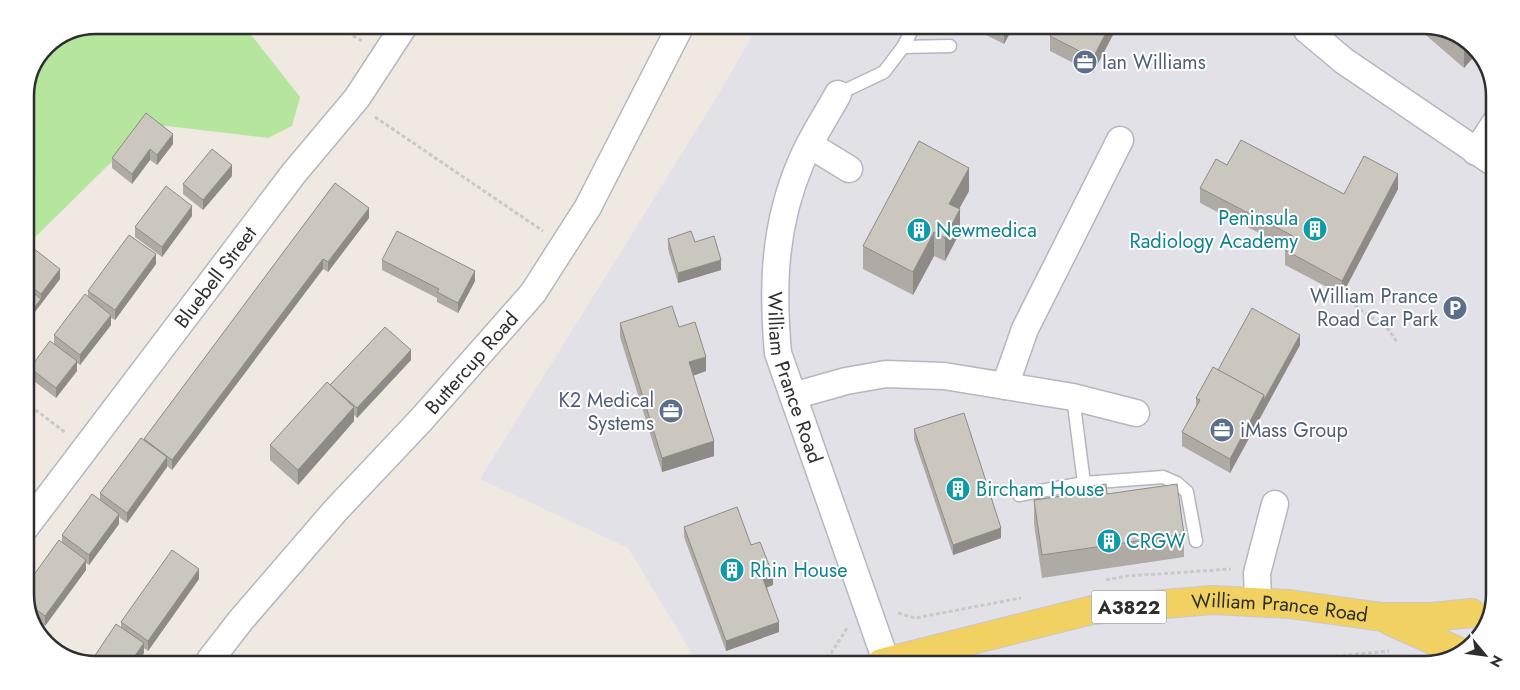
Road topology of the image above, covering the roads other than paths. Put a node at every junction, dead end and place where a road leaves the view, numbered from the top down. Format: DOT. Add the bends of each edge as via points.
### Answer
graph roads {
  1 [pos="399,34"];
  2 [pos="676,34"];
  3 [pos="910,34"];
  4 [pos="1312,34"];
  5 [pos="950,46"];
  6 [pos="903,47"];
  7 [pos="838,94"];
  8 [pos="1120,140"];
  9 [pos="810,145"];
  10 [pos="1485,157"];
  11 [pos="849,169"];
  12 [pos="1005,386"];
  13 [pos="792,396"];
  14 [pos="1073,398"];
  15 [pos="1136,412"];
  16 [pos="1084,483"];
  17 [pos="1018,495"];
  18 [pos="1275,504"];
  19 [pos="34,516"];
  20 [pos="1196,541"];
  21 [pos="1258,602"];
  22 [pos="1481,606"];
  23 [pos="1382,617"];
  24 [pos="1466,630"];
  25 [pos="1453,650"];
  26 [pos="213,656"];
  27 [pos="881,656"];
  28 [pos="907,656"];
  1 -- 19 [label="street, Bluebell Street" via="353,102 294,173"];
  2 -- 26 [label="street, Buttercup Road" via="588,207 533,293 335,511"];
  3 -- 6 [label="lane"];
  4 -- 10 [label="street" via="1344,61"];
  5 -- 6 [label="lane"];
  6 -- 7 [label="lane" via="884,72"];
  7 -- 9 [label="street, William Prance Road"];
  8 -- 12 [label="street" via="1025,329"];
  9 -- 11 [label="street"];
  9 -- 13 [label="street, William Prance Road" via="801,161 784,213 775,261 778,354"];
  12 -- 13 [label="street" via="944,376 886,374"];
  12 -- 14 [label="street"];
  13 -- 27 [label="street, William Prance Road"];
  14 -- 15 [label="street"];
  14 -- 16 [label="lane"];
  16 -- 17 [label="lane"];
  16 -- 20 [label="lane" via="1163,477 1177,483 1187,492"];
  18 -- 21 [label="street" via="1257,573"];
  21 -- 23 [label="main road, William Prance Road / A3822"];
  21 -- 28 [label="main road, William Prance Road / A3822" via="1213,600 1092,610"];
  22 -- 23 [label="main road, William Prance Road / A3822" via="1432,617"];
  22 -- 24 [label="main road, A3822"];
  23 -- 25 [label="main road, William Prance Road / A3822"];
}
